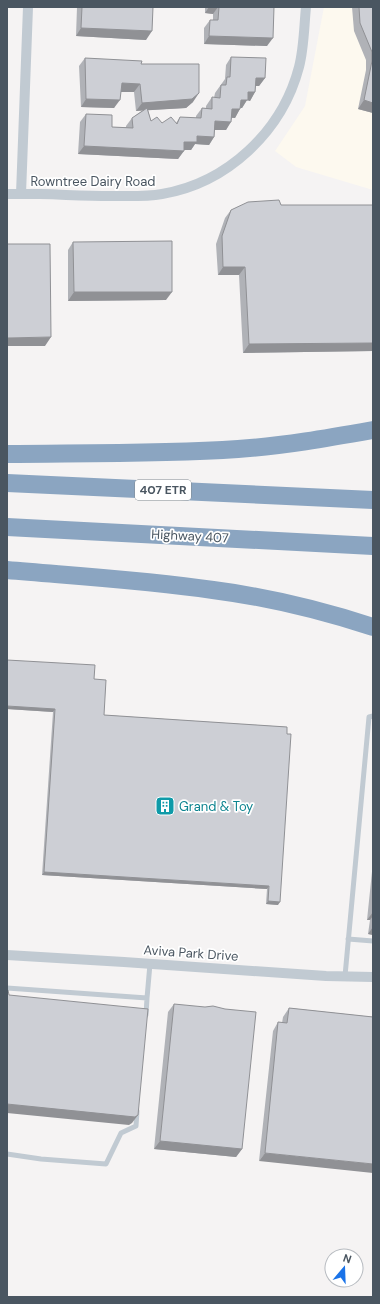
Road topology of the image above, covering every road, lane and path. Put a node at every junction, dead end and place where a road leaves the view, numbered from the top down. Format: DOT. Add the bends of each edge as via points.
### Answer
graph roads {
  1 [pos="28,7"];
  2 [pos="306,7"];
  3 [pos="7,194"];
  4 [pos="21,194"];
  5 [pos="373,430"];
  6 [pos="7,454"];
  7 [pos="7,483"];
  8 [pos="318,497"];
  9 [pos="373,497"];
  10 [pos="373,500"];
  11 [pos="7,527"];
  12 [pos="220,538"];
  13 [pos="373,546"];
  14 [pos="373,557"];
  15 [pos="7,570"];
  16 [pos="373,627"];
  17 [pos="373,716"];
  18 [pos="348,940"];
  19 [pos="373,942"];
  20 [pos="7,956"];
  21 [pos="150,964"];
  22 [pos="345,976"];
  23 [pos="373,977"];
  24 [pos="7,988"];
  25 [pos="147,998"];
  26 [pos="146,1024"];
  27 [pos="138,1102"];
  28 [pos="7,1154"];
  1 -- 4 [label="street"];
  2 -- 4 [label="street, Rowntree Dairy Road" via="298,68 284,104 269,129 250,149 213,177 186,188 161,194"];
  3 -- 4 [label="street, Rowntree Dairy Road"];
  5 -- 6 [label="highway" via="305,442 239,449"];
  7 -- 8 [label="highway, 407 ETR"];
  8 -- 9 [label="highway"];
  8 -- 10 [label="highway, 407 ETR"];
  11 -- 12 [label="highway, Highway 407"];
  12 -- 13 [label="highway, Highway 407"];
  12 -- 14 [label="highway"];
  15 -- 16 [label="highway" via="154,582 214,590 274,600"];
  17 -- 18 [label="lane" via="369,717"];
  18 -- 19 [label="lane"];
  18 -- 22 [label="lane"];
  20 -- 21 [label="street, Aviva Park Drive"];
  21 -- 22 [label="street, Aviva Park Drive"];
  21 -- 25 [label="lane"];
  22 -- 23 [label="street, Aviva Park Drive"];
  24 -- 25 [label="lane"];
  25 -- 26 [label="lane"];
  27 -- 28 [label="lane" via="136,1126 121,1133 106,1164"];
}
